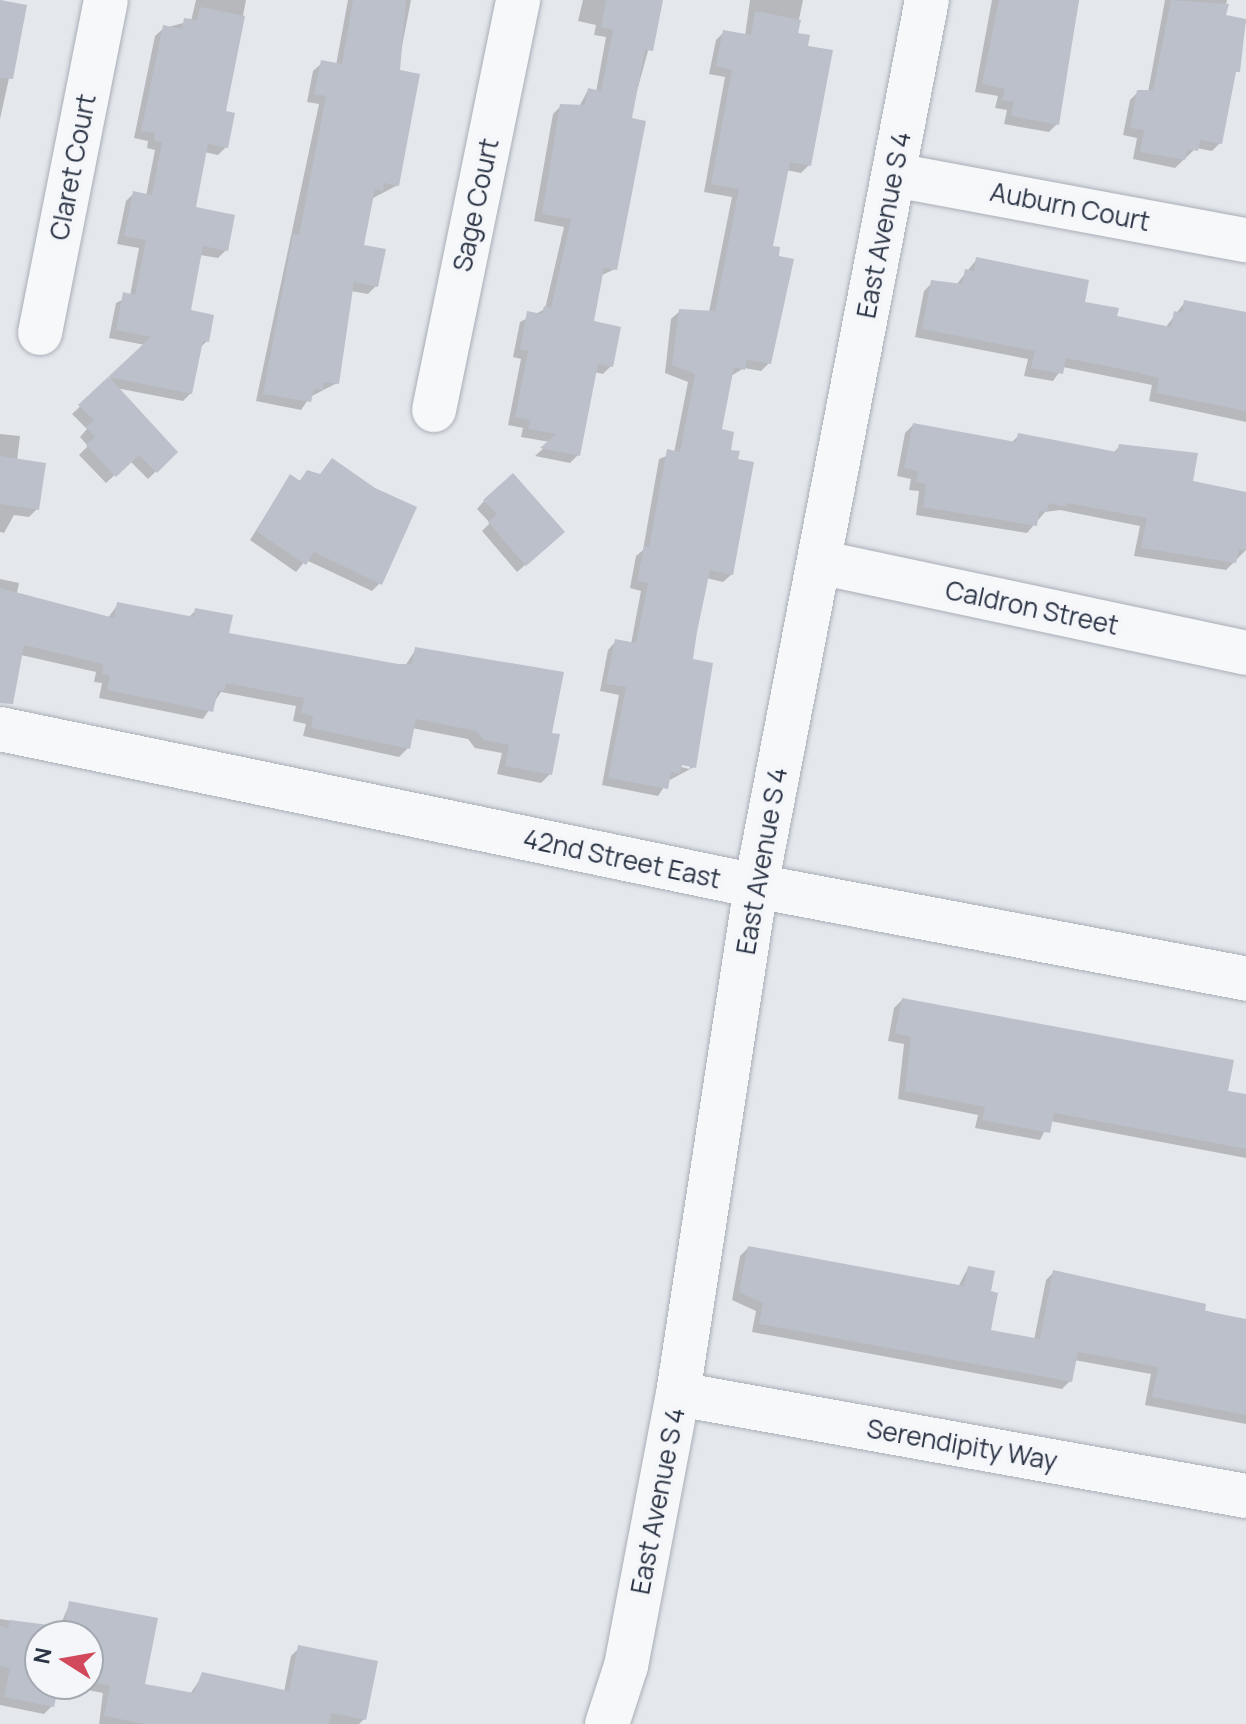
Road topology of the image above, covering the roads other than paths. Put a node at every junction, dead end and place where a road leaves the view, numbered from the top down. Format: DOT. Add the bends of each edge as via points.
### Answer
graph roads {
  1 [pos="106,0"];
  2 [pos="518,0"];
  3 [pos="927,0"];
  4 [pos="894,175"];
  5 [pos="1246,240"];
  6 [pos="40,333"];
  7 [pos="434,410"];
  8 [pos="819,562"];
  9 [pos="1246,653"];
  10 [pos="0,729"];
  11 [pos="756,886"];
  12 [pos="1246,979"];
  13 [pos="678,1394"];
  14 [pos="1246,1496"];
  15 [pos="607,1724"];
  1 -- 6 [label="street, Claret Court"];
  2 -- 7 [label="street, Sage Court"];
  3 -- 4 [label="street, East Avenue S 4"];
  4 -- 5 [label="street, Auburn Court"];
  4 -- 8 [label="street, East Avenue S 4"];
  8 -- 9 [label="street, Caldron Street"];
  8 -- 11 [label="street, East Avenue S 4"];
  10 -- 11 [label="street, 42nd Street East"];
  11 -- 12 [label="street, 42nd Street East"];
  11 -- 13 [label="street, East Avenue S 4"];
  13 -- 14 [label="street, Serendipity Way"];
  13 -- 15 [label="street, East Avenue S 4" via="626,1666"];
}
